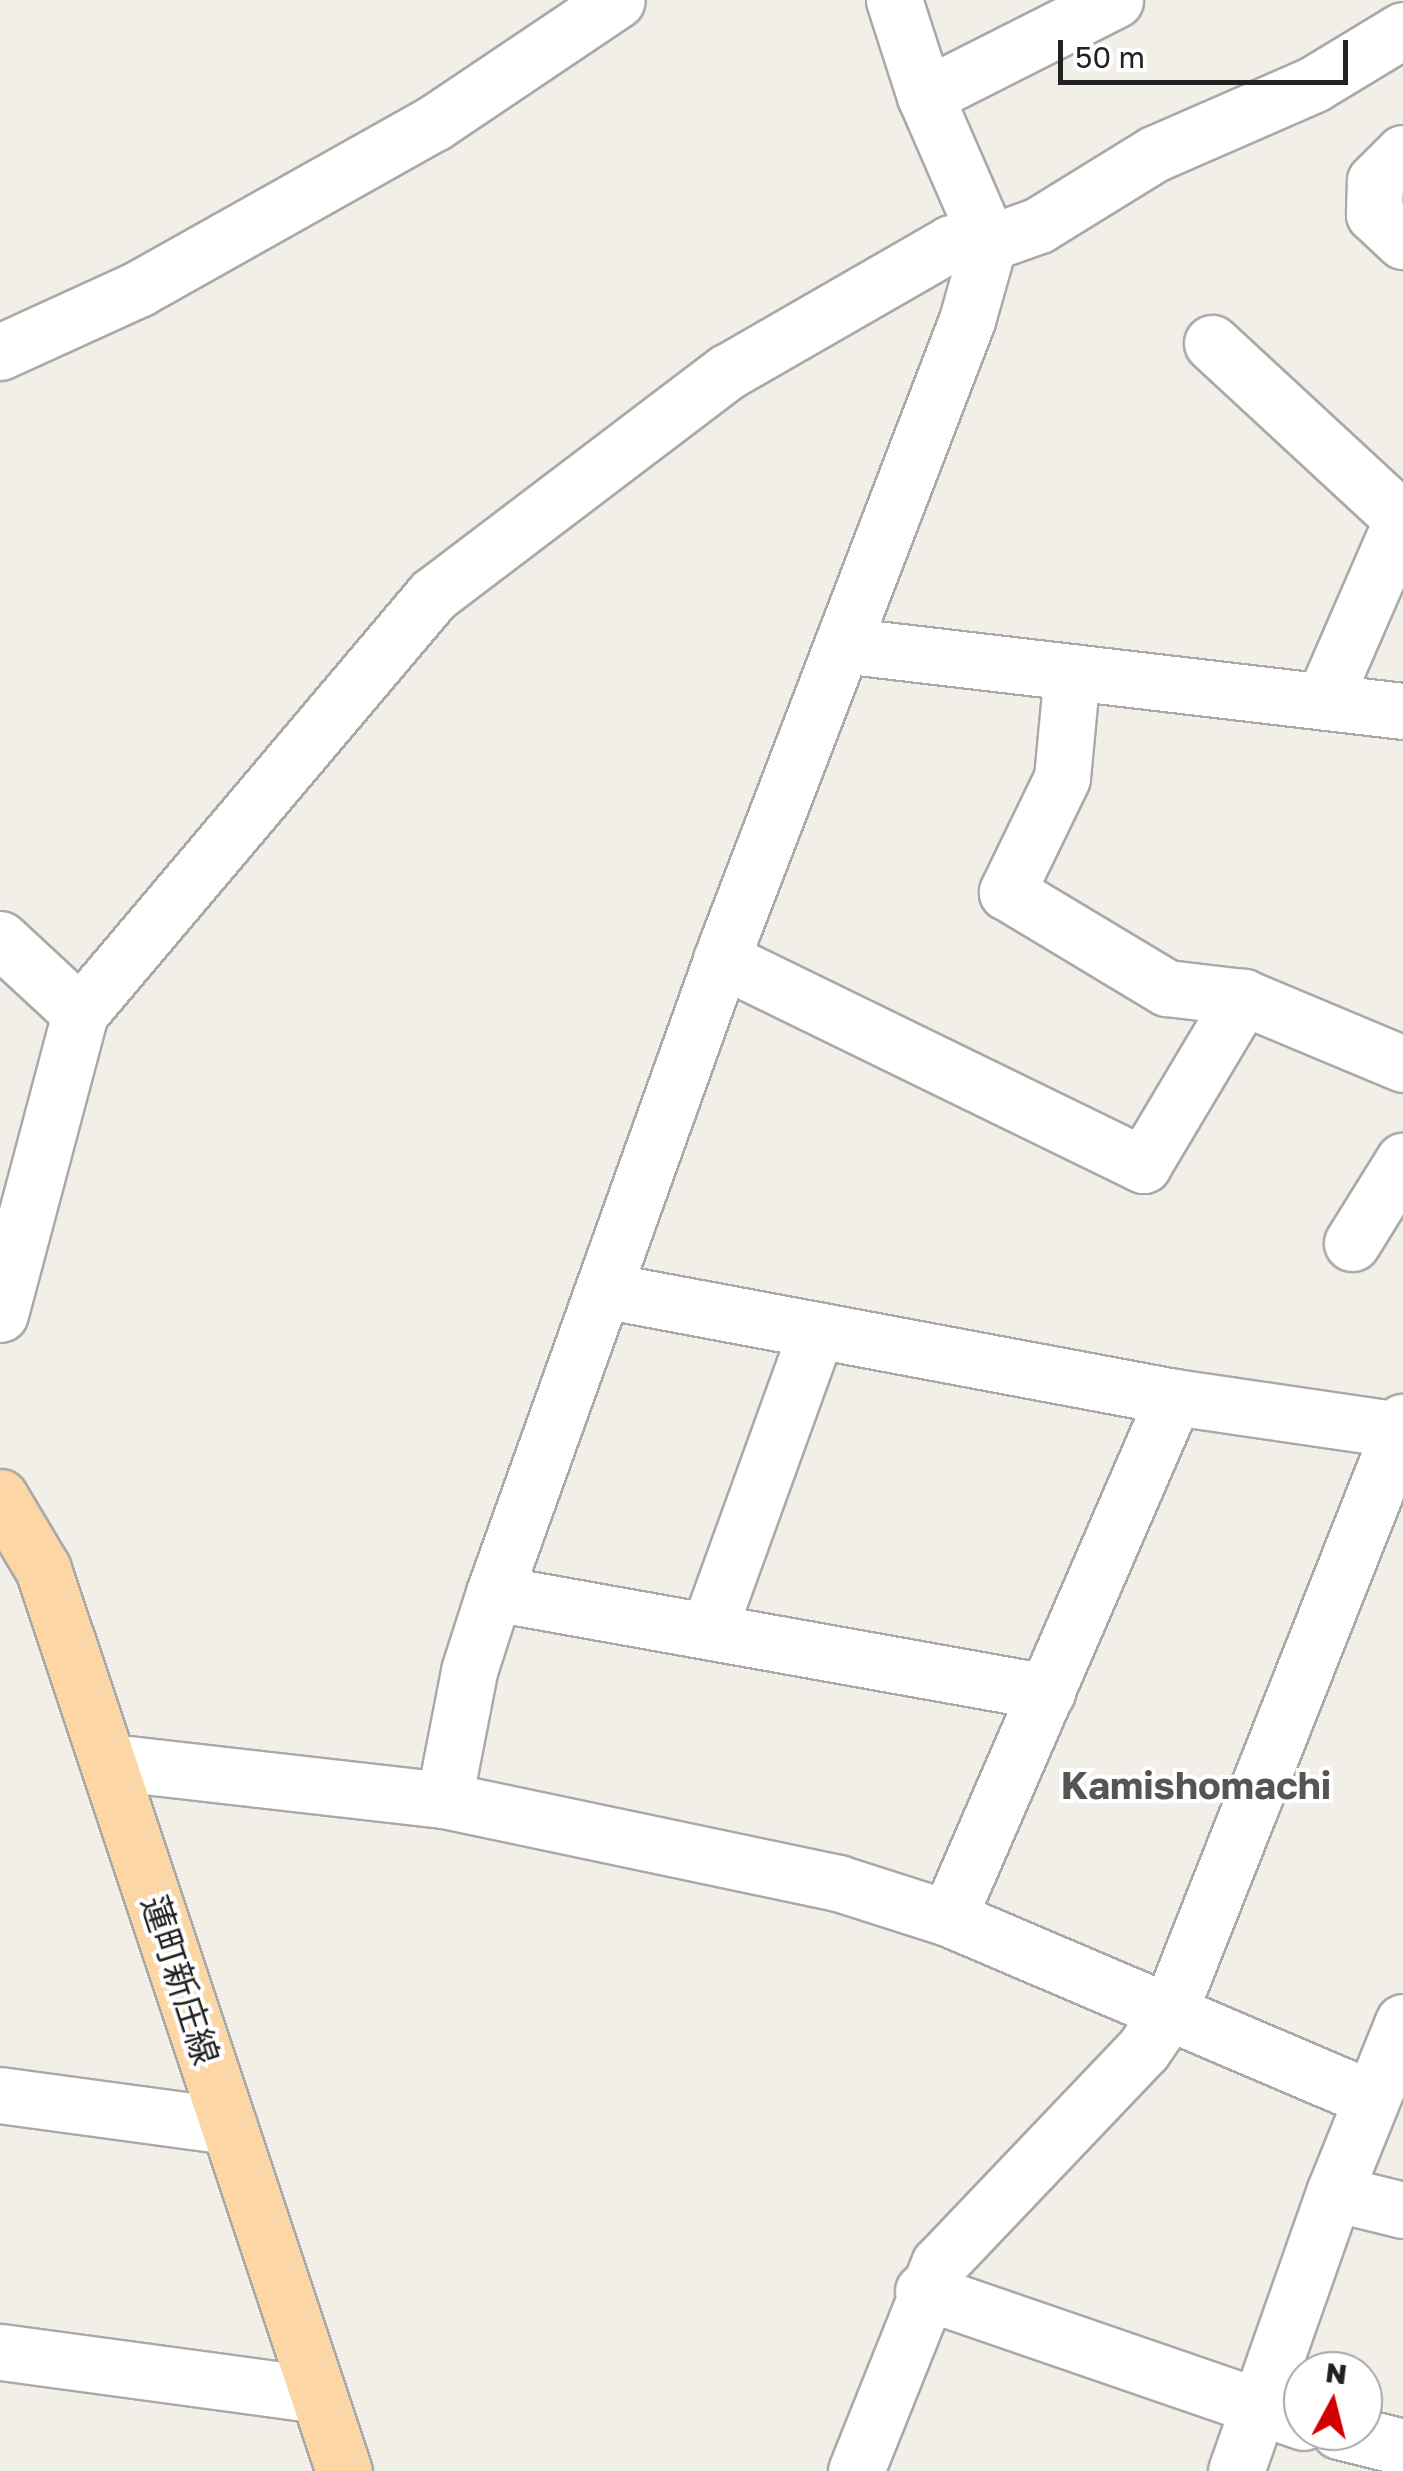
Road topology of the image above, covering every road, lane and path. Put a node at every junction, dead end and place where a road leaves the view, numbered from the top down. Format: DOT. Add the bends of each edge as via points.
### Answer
graph roads {
  1 [pos="616,0"];
  2 [pos="894,0"];
  3 [pos="1115,0"];
  4 [pos="1403,30"];
  5 [pos="925,96"];
  6 [pos="1403,153"];
  7 [pos="1403,241"];
  8 [pos="988,243"];
  9 [pos="1212,343"];
  10 [pos="0,352"];
  11 [pos="1402,518"];
  12 [pos="842,646"];
  13 [pos="1072,672"];
  14 [pos="1323,701"];
  15 [pos="1403,710"];
  16 [pos="0,939"];
  17 [pos="721,959"];
  18 [pos="1243,997"];
  19 [pos="80,1013"];
  20 [pos="1403,1064"];
  21 [pos="1403,1161"];
  22 [pos="1352,1243"];
  23 [pos="603,1290"];
  24 [pos="0,1314"];
  25 [pos="818,1330"];
  26 [pos="1174,1398"];
  27 [pos="1401,1426"];
  28 [pos="0,1497"];
  29 [pos="494,1593"];
  30 [pos="708,1632"];
  31 [pos="1047,1692"];
  32 [pos="110,1762"];
  33 [pos="444,1800"];
  34 [pos="948,1918"];
  35 [pos="1169,2012"];
  36 [pos="1403,2022"];
  37 [pos="0,2096"];
  38 [pos="1371,2098"];
  39 [pos="229,2126"];
  40 [pos="1334,2193"];
  41 [pos="1403,2210"];
  42 [pos="923,2291"];
  43 [pos="2,2352"];
  44 [pos="318,2395"];
  45 [pos="1278,2416"];
  46 [pos="344,2471"];
  47 [pos="856,2471"];
  48 [pos="1236,2471"];
  1 -- 10 [label="street" via="434,124 138,289"];
  2 -- 5 [label="street"];
  3 -- 5 [label="street"];
  4 -- 8 [label="street" via="1314,84 1154,154 1039,225"];
  5 -- 8 [label="street"];
  6 -- 7 [label="street" via="1375,181 1374,214"];
  8 -- 12 [label="street" via="966,320"];
  8 -- 19 [label="street" via="951,242 727,372 433,595"];
  9 -- 11 [label="street"];
  11 -- 14 [label="street"];
  12 -- 13 [label="street"];
  12 -- 17 [label="street"];
  13 -- 14 [label="street"];
  13 -- 18 [label="street" via="1062,778 1007,892 1167,988"];
  14 -- 15 [label="street"];
  16 -- 19 [label="street"];
  17 -- 18 [label="street" via="1143,1165"];
  17 -- 23 [label="street"];
  18 -- 20 [label="street"];
  19 -- 24 [label="street"];
  21 -- 22 [label="street"];
  23 -- 25 [label="street"];
  23 -- 29 [label="street"];
  25 -- 26 [label="street"];
  25 -- 30 [label="street"];
  26 -- 27 [label="street"];
  26 -- 31 [label="street"];
  27 -- 35 [label="street"];
  28 -- 32 [label="main road, 蓮町新庄線" via="43,1568"];
  29 -- 30 [label="street"];
  29 -- 33 [label="street" via="469,1672"];
  30 -- 31 [label="street"];
  31 -- 34 [label="street"];
  32 -- 33 [label="street"];
  32 -- 39 [label="main road, 蓮町新庄線"];
  33 -- 34 [label="street" via="838,1884"];
  34 -- 35 [label="street"];
  35 -- 38 [label="street"];
  35 -- 42 [label="street" via="1143,2050 939,2264"];
  36 -- 38 [label="street"];
  37 -- 39 [label="street"];
  38 -- 40 [label="street"];
  39 -- 44 [label="main road, 蓮町新庄線"];
  40 -- 41 [label="street"];
  40 -- 45 [label="street"];
  42 -- 45 [label="street"];
  42 -- 47 [label="street"];
  43 -- 44 [label="street"];
  44 -- 46 [label="main road, 蓮町新庄線"];
  45 -- 48 [label="street"];
}
